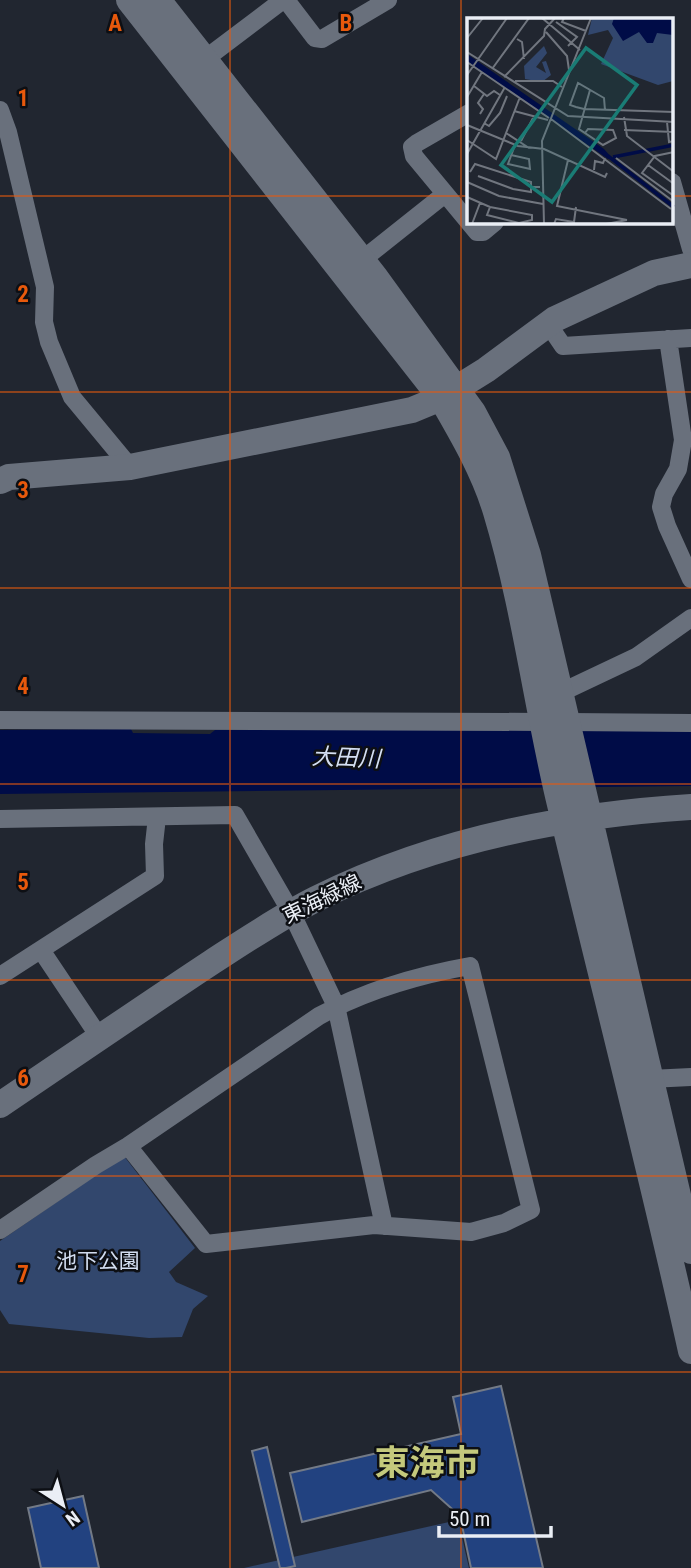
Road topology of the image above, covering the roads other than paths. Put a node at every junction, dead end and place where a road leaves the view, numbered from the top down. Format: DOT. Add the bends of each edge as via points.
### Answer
graph roads {
  1 [pos="129,0"];
  2 [pos="158,0"];
  3 [pos="284,0"];
  4 [pos="388,0"];
  5 [pos="205,59"];
  6 [pos="0,110"];
  7 [pos="467,114"];
  8 [pos="674,189"];
  9 [pos="445,194"];
  10 [pos="467,220"];
  11 [pos="470,224"];
  12 [pos="493,224"];
  13 [pos="691,249"];
  14 [pos="362,260"];
  15 [pos="691,265"];
  16 [pos="548,324"];
  17 [pos="691,338"];
  18 [pos="668,339"];
  19 [pos="448,393"];
  20 [pos="130,467"];
  21 [pos="0,481"];
  22 [pos="691,579"];
  23 [pos="691,618"];
  24 [pos="560,694"];
  25 [pos="0,720"];
  26 [pos="691,723"];
  27 [pos="555,725"];
  28 [pos="574,807"];
  29 [pos="691,807"];
  30 [pos="157,817"];
  31 [pos="0,819"];
  32 [pos="291,912"];
  33 [pos="41,950"];
  34 [pos="0,976"];
  35 [pos="336,1006"];
  36 [pos="100,1038"];
  37 [pos="691,1077"];
  38 [pos="650,1079"];
  39 [pos="0,1105"];
  40 [pos="128,1146"];
  41 [pos="384,1226"];
  42 [pos="0,1230"];
  43 [pos="691,1251"];
  44 [pos="691,1351"];
  1 -- 19 [label="street"];
  2 -- 5 [label="street"];
  3 -- 4 [label="street" via="315,37 322,39"];
  3 -- 5 [label="street"];
  5 -- 14 [label="street"];
  6 -- 20 [label="street" via="45,287 44,322 49,342 72,397"];
  7 -- 9 [label="street" via="412,147 414,156"];
  8 -- 13 [label="street"];
  9 -- 10 [label="street"];
  9 -- 14 [label="street"];
  11 -- 12 [label="street" via="477,232"];
  14 -- 19 [label="street"];
  15 -- 16 [label="street" via="654,273"];
  16 -- 18 [label="street" via="563,346"];
  16 -- 19 [label="street"];
  17 -- 18 [label="street"];
  18 -- 22 [label="street" via="683,440 678,469 661,507"];
  19 -- 20 [label="street" via="412,410"];
  19 -- 24 [label="street" via="473,412 497,457 528,555"];
  19 -- 27 [label="street" via="495,510"];
  20 -- 21 [label="street"];
  23 -- 24 [label="street" via="636,657"];
  24 -- 27 [label="street"];
  25 -- 27 [label="street"];
  26 -- 27 [label="street"];
  27 -- 28 [label="street"];
  28 -- 29 [label="street, 東海緑線"];
  28 -- 32 [label="street, 東海緑線" via="414,857"];
  28 -- 38 [label="street"];
  28 -- 44 [label="street"];
  30 -- 31 [label="street"];
  30 -- 32 [label="street" via="235,815"];
  30 -- 33 [label="street" via="155,876"];
  32 -- 35 [label="street"];
  32 -- 36 [label="street, 東海緑線"];
  33 -- 34 [label="street"];
  33 -- 36 [label="street"];
  35 -- 40 [label="street"];
  35 -- 41 [label="street"];
  35 -- 41 [label="street" via="470,966 531,1210 471,1232"];
  36 -- 39 [label="street, 東海緑線"];
  37 -- 38 [label="street"];
  38 -- 43 [label="street"];
  40 -- 41 [label="street" via="205,1244"];
  40 -- 42 [label="street"];
}
